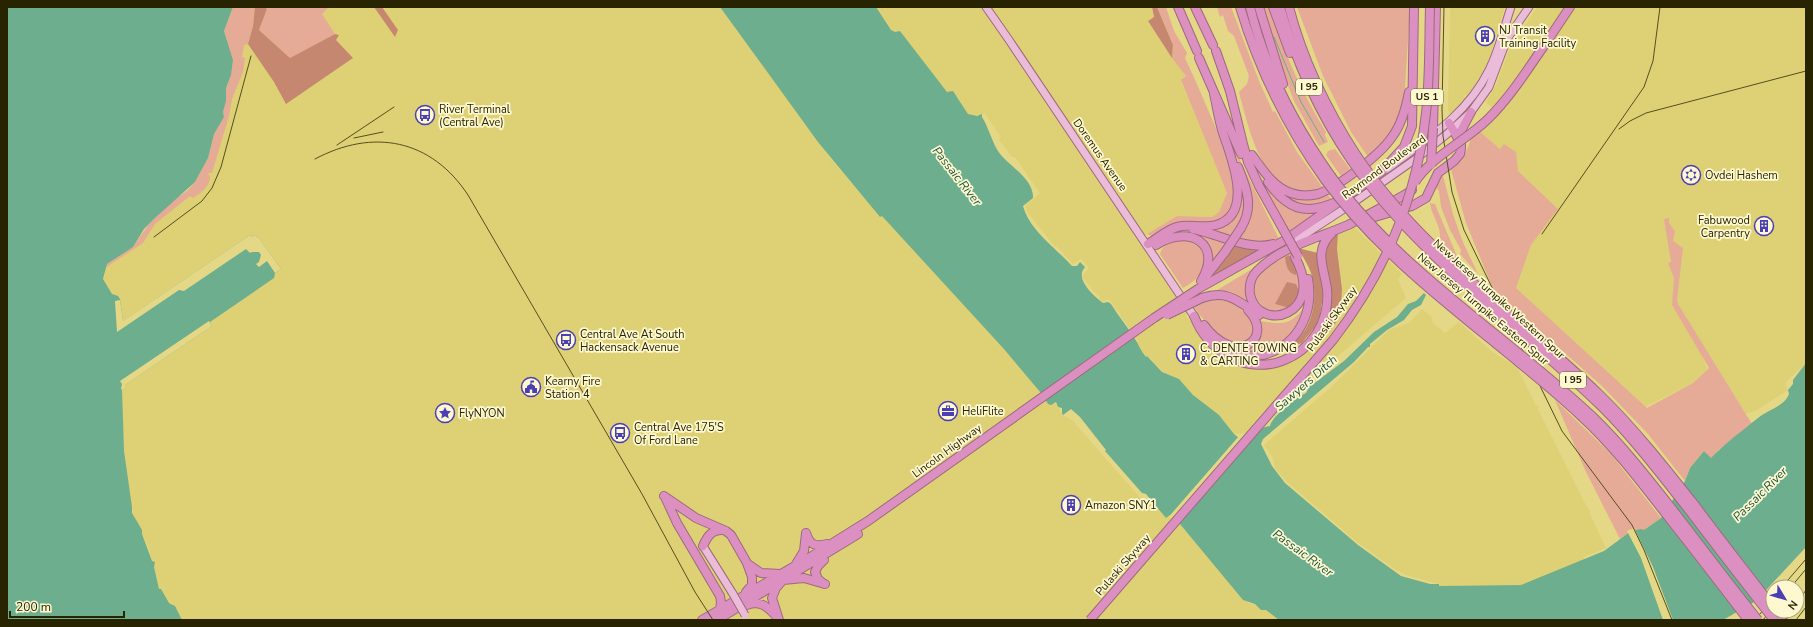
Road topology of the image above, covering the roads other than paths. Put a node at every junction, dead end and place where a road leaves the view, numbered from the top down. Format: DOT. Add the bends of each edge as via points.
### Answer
graph roads {
  1 [pos="986,7"];
  2 [pos="1178,7"];
  3 [pos="1195,7"];
  4 [pos="1236,7"];
  5 [pos="1240,7"];
  6 [pos="1250,7"];
  7 [pos="1259,7"];
  8 [pos="1273,7"];
  9 [pos="1280,7"];
  10 [pos="1289,7"];
  11 [pos="1294,7"];
  12 [pos="1414,7"];
  13 [pos="1425,7"];
  14 [pos="1430,7"];
  15 [pos="1436,7"];
  16 [pos="1511,7"];
  17 [pos="1529,7"];
  18 [pos="1570,7"];
  19 [pos="1413,26"];
  20 [pos="1297,33"];
  21 [pos="1252,44"];
  22 [pos="1214,94"];
  23 [pos="1319,106"];
  24 [pos="1471,112"];
  25 [pos="1294,119"];
  26 [pos="1238,120"];
  27 [pos="1451,126"];
  28 [pos="1228,145"];
  29 [pos="1461,147"];
  30 [pos="1252,155"];
  31 [pos="1354,158"];
  32 [pos="1380,173"];
  33 [pos="1328,178"];
  34 [pos="1412,188"];
  35 [pos="1352,194"];
  36 [pos="1350,224"];
  37 [pos="1172,229"];
  38 [pos="1281,230"];
  39 [pos="1335,230"];
  40 [pos="1298,239"];
  41 [pos="1285,240"];
  42 [pos="1149,247"];
  43 [pos="1296,256"];
  44 [pos="1309,284"];
  45 [pos="1199,290"];
  46 [pos="1238,301"];
  47 [pos="1194,316"];
  48 [pos="1207,338"];
  49 [pos="899,502"];
  50 [pos="722,530"];
  51 [pos="838,543"];
  52 [pos="703,546"];
  53 [pos="747,563"];
  54 [pos="794,567"];
  55 [pos="782,577"];
  56 [pos="1765,597"];
  57 [pos="741,598"];
  58 [pos="735,609"];
  59 [pos="721,617"];
  60 [pos="747,618"];
  61 [pos="778,619"];
  62 [pos="702,620"];
  63 [pos="1085,620"];
  64 [pos="1090,620"];
  65 [pos="1748,620"];
  66 [pos="1758,620"];
  67 [pos="1774,620"];
  1 -- 42 [label="main road, Doremus Avenue"];
  2 -- 22 [label="highway"];
  3 -- 26 [label="highway" via="1228,84"];
  4 -- 21 [label="highway"];
  5 -- 21 [label="highway, New Jersey Turnpike Eastern Spur / I 95"];
  6 -- 25 [label="highway, New Jersey Turnpike Eastern Spur / I 95" via="1267,60"];
  7 -- 25 [label="highway"];
  8 -- 23 [label="highway" via="1305,88"];
  9 -- 23 [label="highway, New Jersey Turnpike Western Spur / I 95" via="1298,59"];
  10 -- 20 [label="highway, New Jersey Turnpike Western Spur / I 95"];
  11 -- 20 [label="highway"];
  12 -- 19 [label="highway"];
  13 -- 63 [label="highway, Pulaski Skyway / US 1, bridge" via="1422,90 1414,157 1397,216 1372,272 1326,340"];
  14 -- 34 [label="highway, Pulaski Skyway / US 1, bridge" via="1426,113"];
  15 -- 34 [label="highway, bridge" via="1431,165 1423,179"];
  16 -- 27 [label="main road, Raymond Boulevard" via="1498,47 1482,83"];
  17 -- 24 [label="main road, Raymond Boulevard" via="1508,39 1489,87"];
  18 -- 34 [label="highway, bridge" via="1513,90 1495,111 1429,166"];
  19 -- 30 [label="highway" via="1410,86 1406,107 1395,133 1375,156 1321,193 1307,195 1291,193 1279,187"];
  19 -- 32 [label="highway" via="1411,130 1401,151"];
  20 -- 31 [label="highway, New Jersey Turnpike Western Spur / I 95" via="1323,98"];
  21 -- 33 [label="highway, New Jersey Turnpike Eastern Spur / I 95" via="1284,115 1303,148"];
  22 -- 28 [label="highway"];
  22 -- 38 [label="highway" via="1255,185"];
  23 -- 31 [label="highway, New Jersey Turnpike Western Spur / I 95"];
  24 -- 27 [label="main road, Raymond Boulevard"];
  24 -- 29 [label="highway" via="1461,131"];
  25 -- 33 [label="highway, New Jersey Turnpike Eastern Spur / I 95"];
  26 -- 30 [label="highway"];
  26 -- 38 [label="highway" via="1242,144 1250,167"];
  27 -- 29 [label="highway"];
  27 -- 32 [label="main road, Raymond Boulevard"];
  27 -- 40 [label="main road, Raymond Boulevard" via="1420,156"];
  28 -- 37 [label="highway" via="1238,186 1231,214 1223,222 1215,225 1180,226"];
  28 -- 45 [label="highway, bridge" via="1244,180 1248,213"];
  29 -- 36 [label="highway" via="1459,156 1438,173 1430,192 1422,201 1401,210"];
  30 -- 35 [label="highway" via="1272,188 1294,207 1318,208"];
  31 -- 56 [label="highway, New Jersey Turnpike Western Spur / I 95, bridge" via="1429,242 1626,421 1665,467"];
  31 -- 67 [label="highway, New Jersey Turnpike Western Spur / I 95, bridge" via="1384,204 1417,241 1583,389 1624,431 1660,473"];
  32 -- 35 [label="highway, Raymond Boulevard"];
  33 -- 65 [label="highway, New Jersey Turnpike Eastern Spur / I 95, bridge" via="1358,221 1391,254 1563,400 1605,439"];
  33 -- 66 [label="highway, New Jersey Turnpike Eastern Spur / I 95, bridge" via="1393,246 1568,394 1612,436"];
  34 -- 36 [label="highway" via="1401,197"];
  34 -- 40 [label="highway"];
  34 -- 64 [label="highway, Pulaski Skyway / US 1, bridge" via="1385,258 1365,295 1341,330"];
  35 -- 41 [label="highway, Raymond Boulevard"];
  36 -- 39 [label="highway"];
  37 -- 41 [label="highway" via="1194,229 1259,246"];
  37 -- 42 [label="highway"];
  38 -- 43 [label="highway"];
  39 -- 43 [label="highway" via="1288,250 1256,272 1251,283 1251,296 1256,306 1265,313 1284,314 1295,308 1301,299 1304,280"];
  39 -- 48 [label="highway" via="1324,242 1321,253 1327,293 1325,315 1318,332 1304,348 1278,362 1254,365 1242,363 1228,356"];
  40 -- 45 [label="highway, Raymond Boulevard"];
  41 -- 45 [label="highway, Raymond Boulevard"];
  42 -- 45 [label="highway" via="1177,236 1197,239 1207,249 1209,258"];
  42 -- 47 [label="main road, Doremus Avenue"];
  43 -- 44 [label="highway" via="1305,270"];
  44 -- 46 [label="highway" via="1306,299 1300,308 1282,319 1266,318"];
  44 -- 48 [label="highway" via="1310,300 1305,320 1295,336 1280,348 1264,354 1245,355 1224,349"];
  45 -- 46 [label="highway" via="1222,294"];
  45 -- 49 [label="highway, Lincoln Highway, bridge"];
  45 -- 49 [label="highway, Lincoln Highway, bridge" via="1154,318"];
  46 -- 47 [label="highway" via="1251,314 1257,325 1255,338 1242,348 1234,348 1222,342"];
  47 -- 48 [label="highway"];
  49 -- 51 [label="highway, Lincoln Highway"];
  50 -- 52 [label="highway" via="711,533"];
  50 -- 53 [label="highway" via="731,535"];
  50 -- 59 [label="highway" via="696,518 664,496 720,596"];
  51 -- 54 [label="highway, Lincoln Highway"];
  51 -- 54 [label="highway" via="814,546 806,533 803,553"];
  51 -- 55 [label="highway, Lincoln Highway"];
  51 -- 55 [label="highway" via="816,569 817,577 825,584 804,578"];
  52 -- 60 [label="main road, bridge"];
  53 -- 55 [label="highway" via="761,573"];
  53 -- 57 [label="highway" via="753,581"];
  54 -- 55 [label="highway, Lincoln Highway"];
  55 -- 57 [label="highway, Lincoln Highway"];
  55 -- 58 [label="highway, Lincoln Highway"];
  55 -- 61 [label="highway" via="772,598"];
  57 -- 59 [label="highway, Lincoln Highway"];
  58 -- 59 [label="highway, Lincoln Highway"];
  58 -- 61 [label="highway" via="758,603 767,607"];
  59 -- 62 [label="highway, Lincoln Highway"];
}
